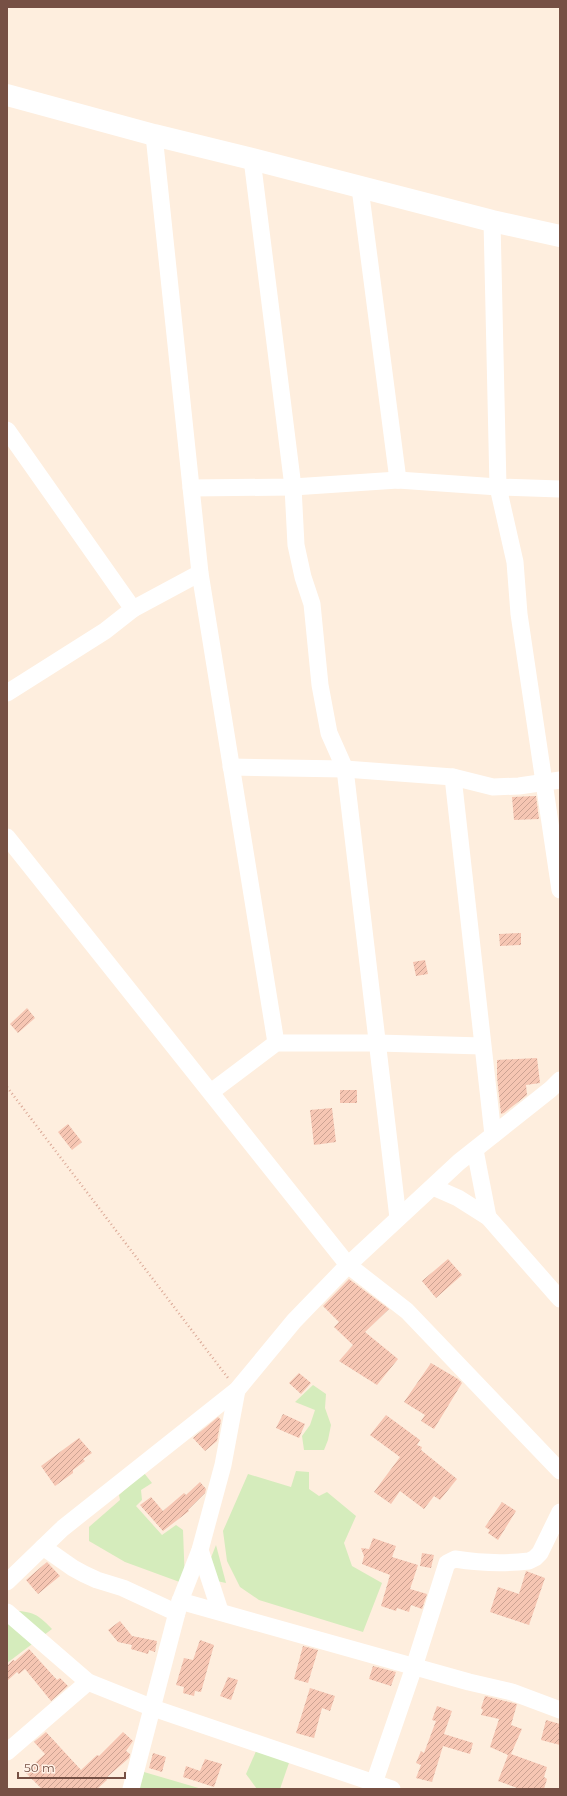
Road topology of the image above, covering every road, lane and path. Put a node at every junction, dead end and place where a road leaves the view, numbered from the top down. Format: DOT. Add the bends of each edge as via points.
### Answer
graph roads {
  1 [pos="7,95"];
  2 [pos="154,135"];
  3 [pos="252,159"];
  4 [pos="360,188"];
  5 [pos="492,221"];
  6 [pos="560,236"];
  7 [pos="7,430"];
  8 [pos="398,480"];
  9 [pos="293,487"];
  10 [pos="498,487"];
  11 [pos="191,488"];
  12 [pos="560,489"];
  13 [pos="200,573"];
  14 [pos="133,609"];
  15 [pos="7,693"];
  16 [pos="231,767"];
  17 [pos="345,769"];
  18 [pos="452,777"];
  19 [pos="560,780"];
  20 [pos="543,783"];
  21 [pos="7,837"];
  22 [pos="560,890"];
  23 [pos="276,1043"];
  24 [pos="378,1043"];
  25 [pos="482,1046"];
  26 [pos="560,1080"];
  27 [pos="7,1087"];
  28 [pos="211,1092"];
  29 [pos="493,1135"];
  30 [pos="475,1150"];
  31 [pos="433,1187"];
  32 [pos="398,1218"];
  33 [pos="488,1218"];
  34 [pos="348,1265"];
  35 [pos="560,1299"];
  36 [pos="237,1390"];
  37 [pos="560,1471"];
  38 [pos="560,1512"];
  39 [pos="43,1547"];
  40 [pos="200,1550"];
  41 [pos="7,1582"];
  42 [pos="179,1607"];
  43 [pos="7,1612"];
  44 [pos="220,1612"];
  45 [pos="414,1667"];
  46 [pos="88,1682"];
  47 [pos="153,1708"];
  48 [pos="560,1710"];
  49 [pos="7,1752"];
  50 [pos="373,1786"];
  51 [pos="131,1789"];
  52 [pos="392,1789"];
  1 -- 2 [label="street"];
  2 -- 3 [label="street"];
  2 -- 11 [label="street"];
  3 -- 4 [label="street"];
  3 -- 9 [label="street"];
  4 -- 5 [label="street"];
  4 -- 8 [label="street"];
  5 -- 6 [label="street"];
  5 -- 10 [label="street"];
  7 -- 14 [label="street"];
  8 -- 9 [label="street"];
  8 -- 10 [label="street"];
  9 -- 11 [label="street"];
  9 -- 17 [label="street" via="296,545 312,604 320,684 329,734"];
  10 -- 12 [label="street"];
  10 -- 20 [label="street" via="515,562 519,614"];
  11 -- 13 [label="street"];
  13 -- 14 [label="street"];
  13 -- 16 [label="street"];
  14 -- 15 [label="street" via="105,631"];
  16 -- 17 [label="street"];
  16 -- 23 [label="street"];
  17 -- 18 [label="street"];
  17 -- 24 [label="street"];
  18 -- 20 [label="street" via="493,787"];
  18 -- 25 [label="street"];
  19 -- 20 [label="street"];
  20 -- 22 [label="street"];
  21 -- 28 [label="street"];
  23 -- 24 [label="street"];
  23 -- 28 [label="street"];
  24 -- 25 [label="street"];
  24 -- 32 [label="street"];
  25 -- 29 [label="street"];
  26 -- 29 [label="street"];
  27 -- 36 [label="path"];
  28 -- 34 [label="street"];
  29 -- 30 [label="street"];
  30 -- 31 [label="street"];
  30 -- 33 [label="street"];
  31 -- 32 [label="street"];
  31 -- 33 [label="street" via="458,1198"];
  32 -- 34 [label="street"];
  33 -- 35 [label="street"];
  34 -- 36 [label="street" via="290,1327"];
  34 -- 37 [label="street" via="406,1311"];
  36 -- 39 [label="street" via="63,1528"];
  36 -- 40 [label="street" via="223,1465"];
  38 -- 45 [label="street" via="540,1553 529,1561 489,1564 455,1559 447,1563"];
  39 -- 41 [label="street"];
  39 -- 42 [label="street" via="72,1568 97,1580"];
  40 -- 42 [label="street"];
  40 -- 44 [label="street"];
  42 -- 44 [label="street"];
  42 -- 47 [label="street"];
  43 -- 46 [label="street"];
  44 -- 45 [label="street"];
  45 -- 48 [label="street" via="512,1692"];
  45 -- 50 [label="street"];
  46 -- 47 [label="street"];
  46 -- 49 [label="street"];
  47 -- 50 [label="street"];
  47 -- 51 [label="street"];
  50 -- 52 [label="street"];
}
